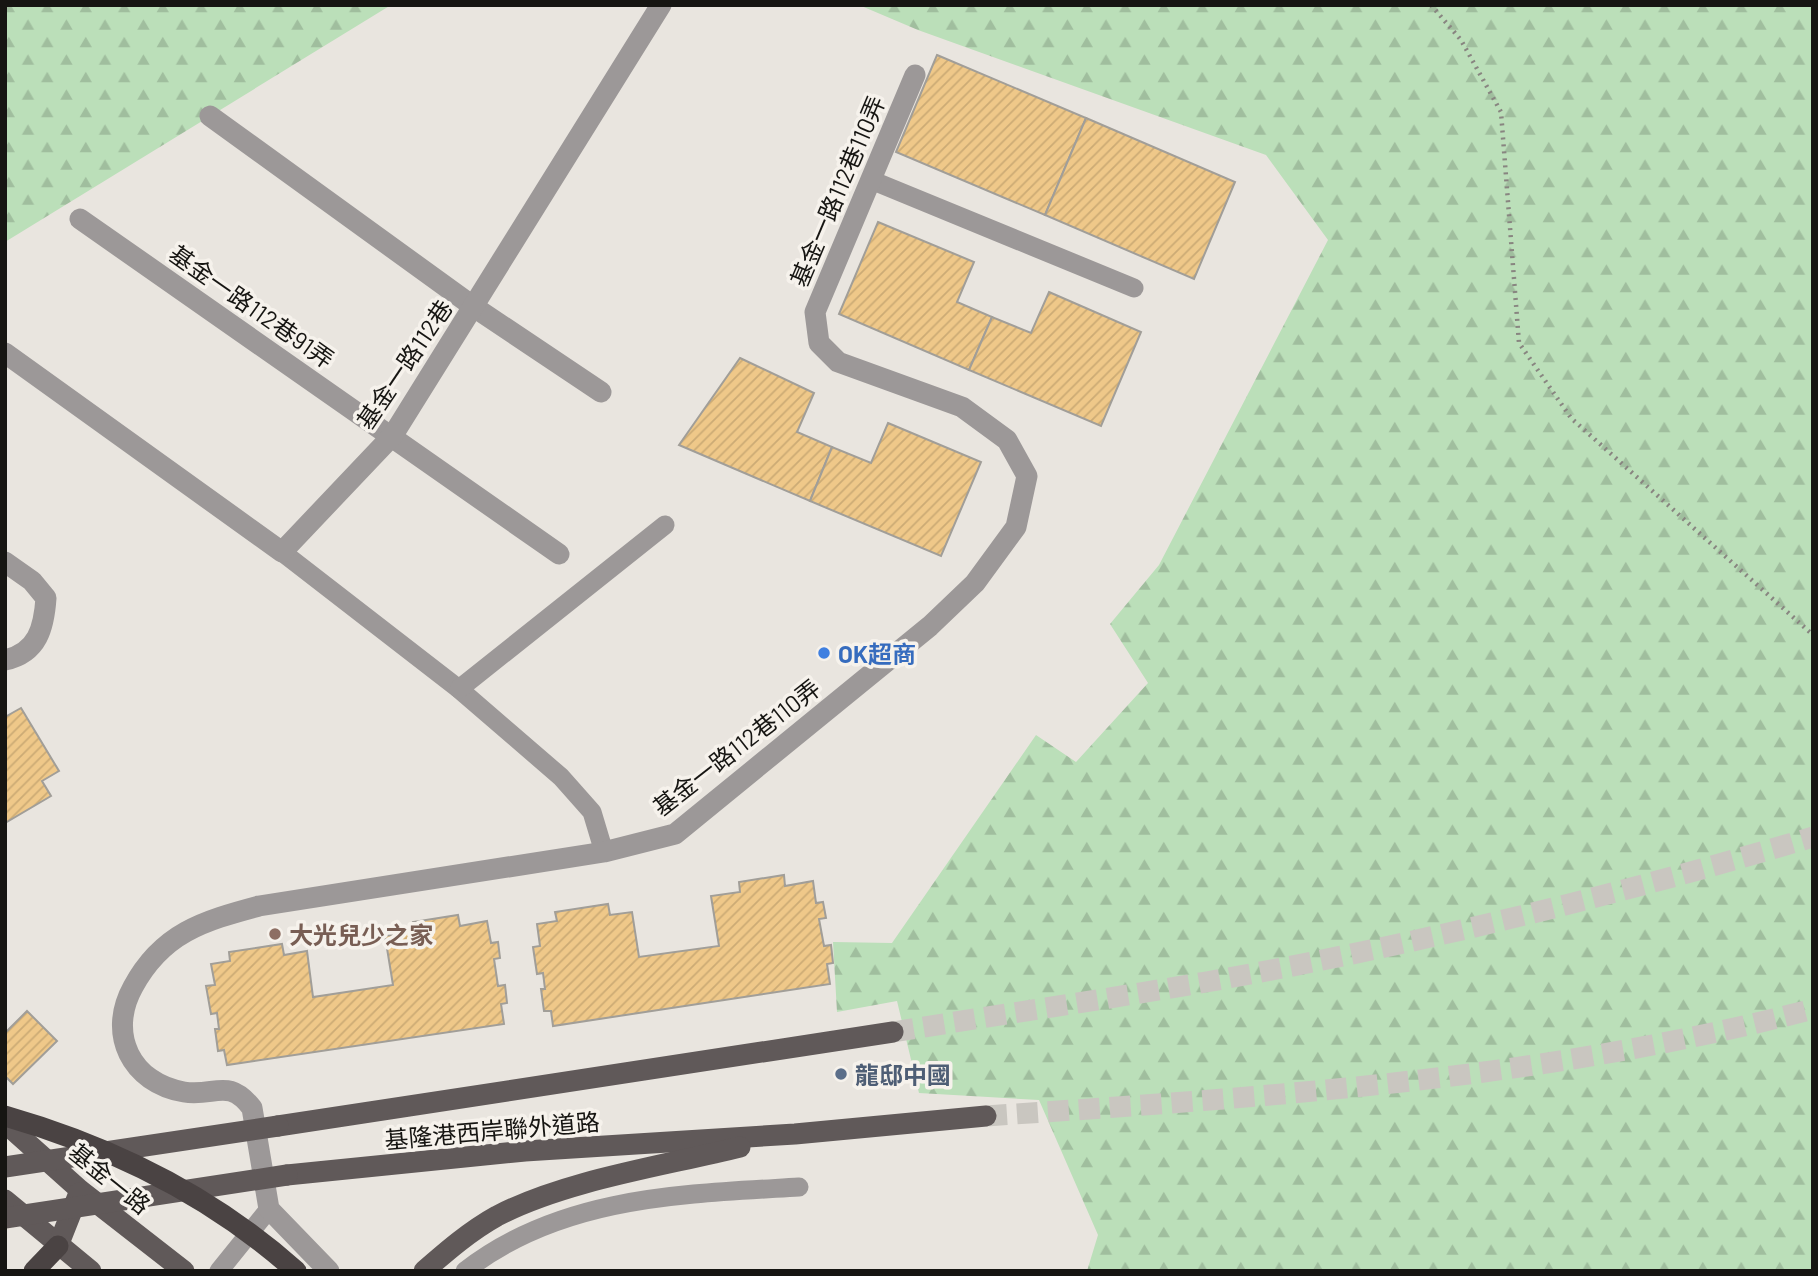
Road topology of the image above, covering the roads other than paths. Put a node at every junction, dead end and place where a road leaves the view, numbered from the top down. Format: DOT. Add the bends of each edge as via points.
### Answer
graph roads {
  1 [pos="661,5"];
  2 [pos="915,75"];
  3 [pos="210,116"];
  4 [pos="871,180"];
  5 [pos="80,219"];
  6 [pos="1134,288"];
  7 [pos="474,307"];
  8 [pos="5,354"];
  9 [pos="601,392"];
  10 [pos="393,435"];
  11 [pos="665,525"];
  12 [pos="282,552"];
  13 [pos="559,554"];
  14 [pos="5,562"];
  15 [pos="5,660"];
  16 [pos="459,689"];
  17 [pos="604,852"];
  18 [pos="893,1032"];
  19 [pos="5,1116"];
  20 [pos="986,1116"];
  21 [pos="5,1124"];
  22 [pos="795,1134"];
  23 [pos="5,1167"];
  24 [pos="799,1187"];
  25 [pos="80,1190"];
  26 [pos="5,1200"];
  27 [pos="269,1209"];
  28 [pos="5,1218"];
  29 [pos="58,1246"];
  30 [pos="34,1271"];
  31 [pos="91,1271"];
  32 [pos="184,1271"];
  33 [pos="219,1271"];
  34 [pos="296,1271"];
  35 [pos="330,1271"];
  36 [pos="424,1271"];
  37 [pos="465,1271"];
  1 -- 7 [label="street, 基金一路112巷"];
  2 -- 4 [label="street, 基金一路112巷110弄"];
  3 -- 7 [label="street"];
  4 -- 6 [label="lane"];
  4 -- 17 [label="street, 基金一路112巷110弄" via="815,312 819,343 838,362 962,407 1007,440 1027,476 1016,527 975,583 930,626 675,834"];
  5 -- 10 [label="street, 基金一路112巷91弄"];
  7 -- 9 [label="street"];
  7 -- 10 [label="street, 基金一路112巷"];
  8 -- 12 [label="street"];
  10 -- 12 [label="street, 基金一路112巷"];
  10 -- 13 [label="street, 基金一路112巷91弄"];
  11 -- 16 [label="lane"];
  12 -- 16 [label="lane"];
  14 -- 15 [label="street" via="32,581 46,598 38,641 17,658"];
  16 -- 17 [label="lane" via="561,777 592,812"];
  17 -- 27 [label="street, 基金一路112巷110弄" via="259,906 207,920 174,937 148,961 131,990 121,1041 143,1073 161,1083 185,1092 227,1089 242,1095 252,1108"];
  18 -- 23 [label="main road, 基隆港西岸聯外道路, bridge"];
  19 -- 34 [label="highway, bridge" via="146,1167 233,1221"];
  20 -- 22 [label="main road, 基隆港西岸聯外道路"];
  21 -- 25 [label="main road, 基金一路"];
  22 -- 28 [label="main road, 基隆港西岸聯外道路, bridge" via="525,1151 288,1175"];
  22 -- 36 [label="main road" via="535,1200 465,1236"];
  24 -- 37 [label="lane" via="670,1195 584,1211 512,1238"];
  25 -- 29 [label="main road"];
  25 -- 32 [label="main road, 基金一路"];
  26 -- 29 [label="main road"];
  27 -- 33 [label="lane"];
  27 -- 35 [label="street"];
  29 -- 30 [label="highway"];
  29 -- 31 [label="main road"];
}
